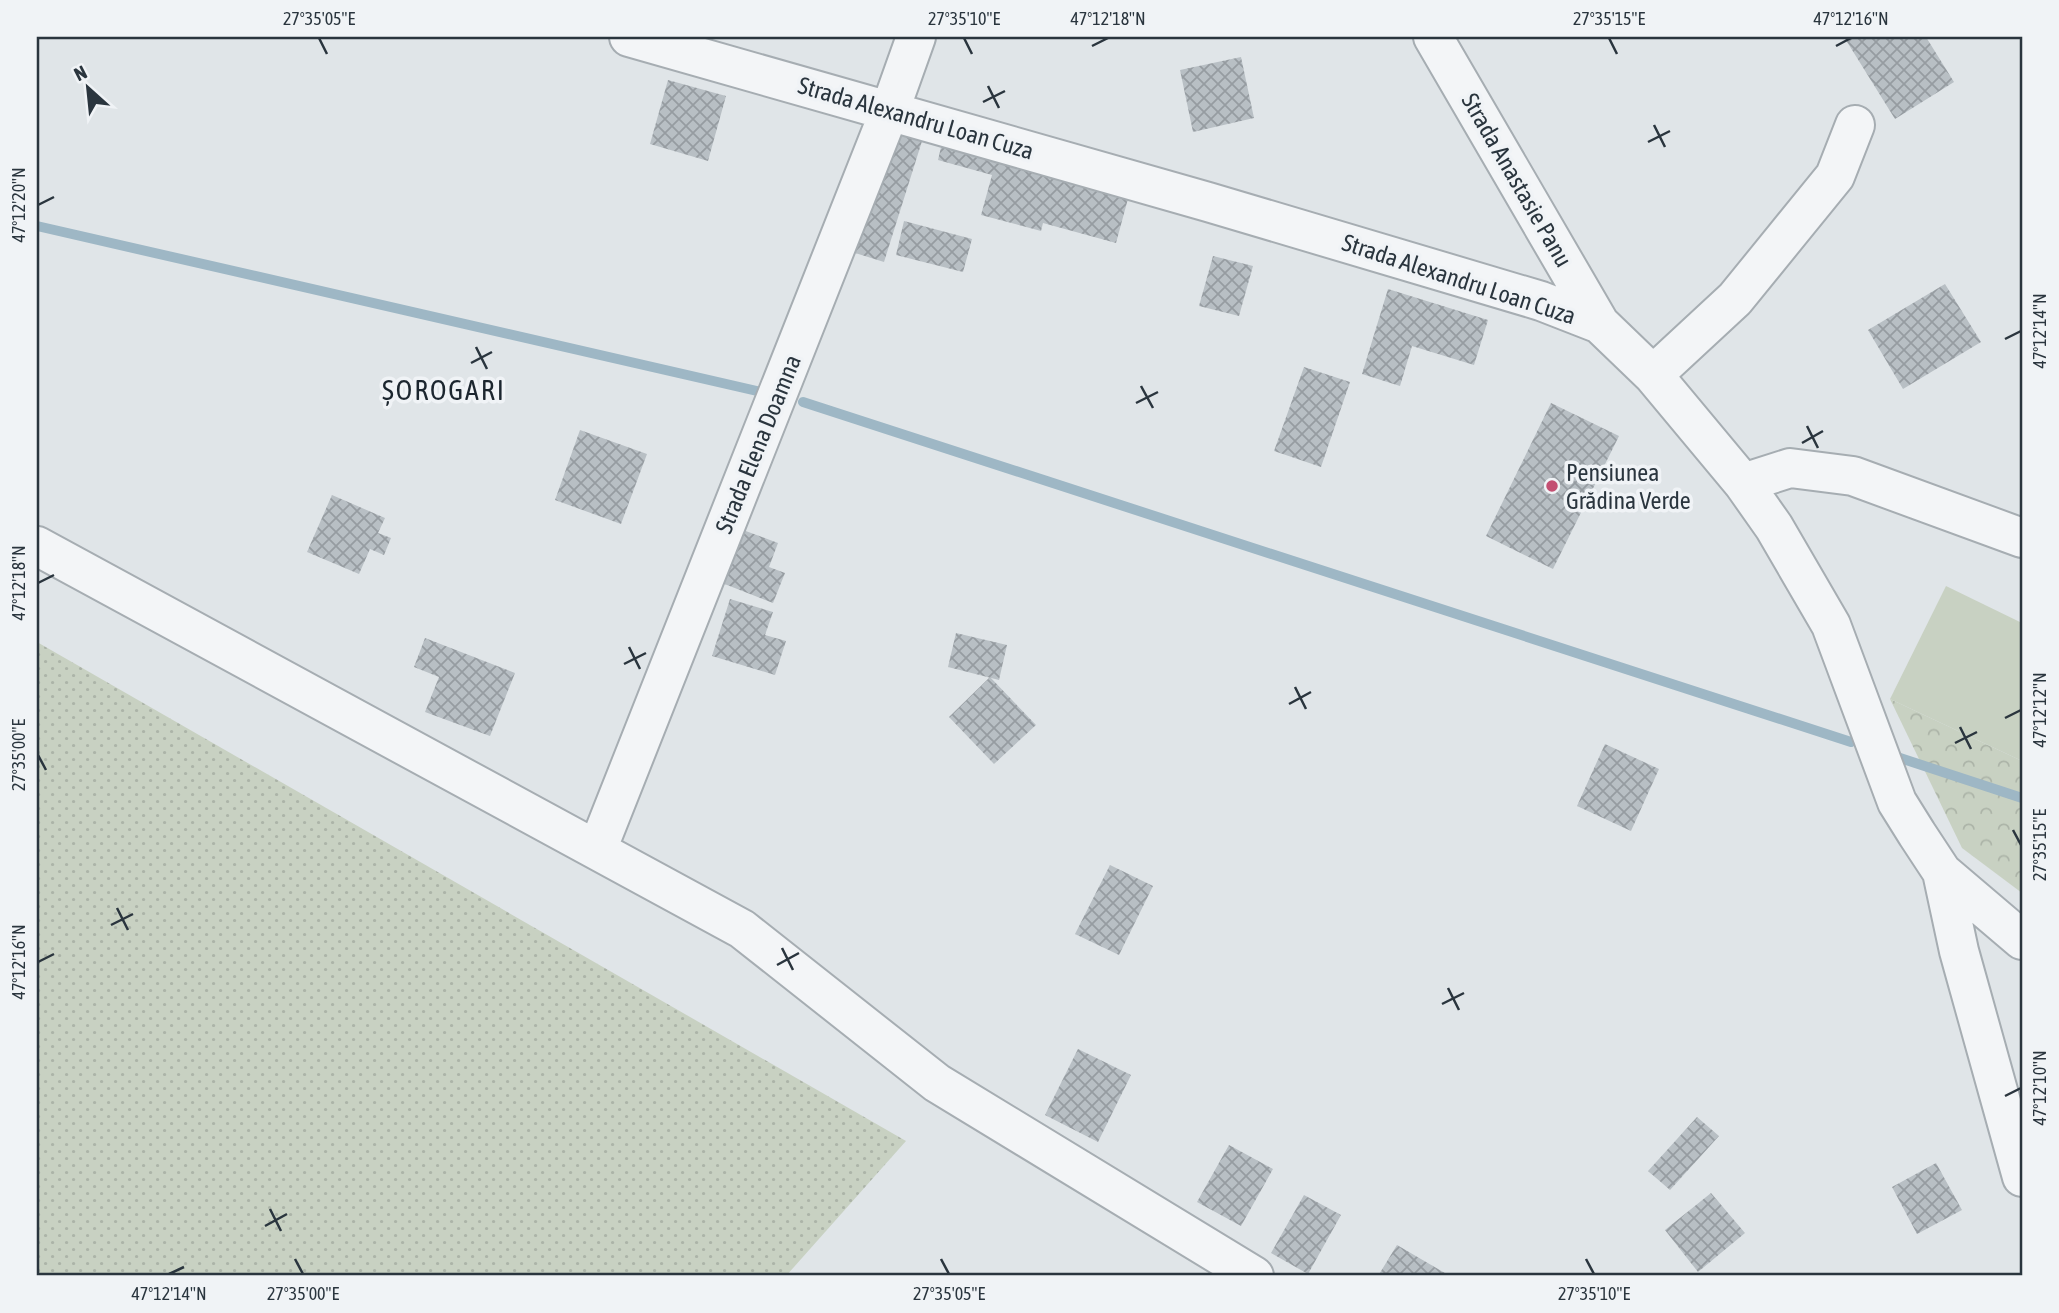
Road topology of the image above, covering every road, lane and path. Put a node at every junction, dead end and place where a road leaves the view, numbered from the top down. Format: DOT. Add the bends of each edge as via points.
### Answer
graph roads {
  1 [pos="629,37"];
  2 [pos="916,37"];
  3 [pos="1433,37"];
  4 [pos="890,110"];
  5 [pos="1855,125"];
  6 [pos="1600,324"];
  7 [pos="1653,375"];
  8 [pos="1743,483"];
  9 [pos="2022,538"];
  10 [pos="37,546"];
  11 [pos="597,850"];
  12 [pos="1942,872"];
  13 [pos="2022,940"];
  14 [pos="2022,1177"];
  15 [pos="1254,1276"];
  1 -- 4 [label="street, Strada Alexandru Loan Cuza"];
  2 -- 4 [label="street, Strada Elena Doamna"];
  3 -- 6 [label="street, Strada Anastasie Panu"];
  4 -- 6 [label="street, Strada Alexandru Loan Cuza" via="1541,300"];
  4 -- 11 [label="street, Strada Elena Doamna"];
  5 -- 7 [label="street" via="1835,176 1735,299"];
  6 -- 7 [label="street, Strada Alexandru Loan Cuza"];
  7 -- 8 [label="street, Strada Alexandru Loan Cuza"];
  8 -- 9 [label="street" via="1790,468 1853,476"];
  8 -- 12 [label="street, Strada Alexandru Loan Cuza" via="1831,625 1897,802"];
  10 -- 11 [label="street"];
  11 -- 15 [label="street" via="742,929 937,1083"];
  12 -- 13 [label="street, Strada Alexandru Loan Cuza"];
  12 -- 14 [label="street" via="1959,951"];
}
